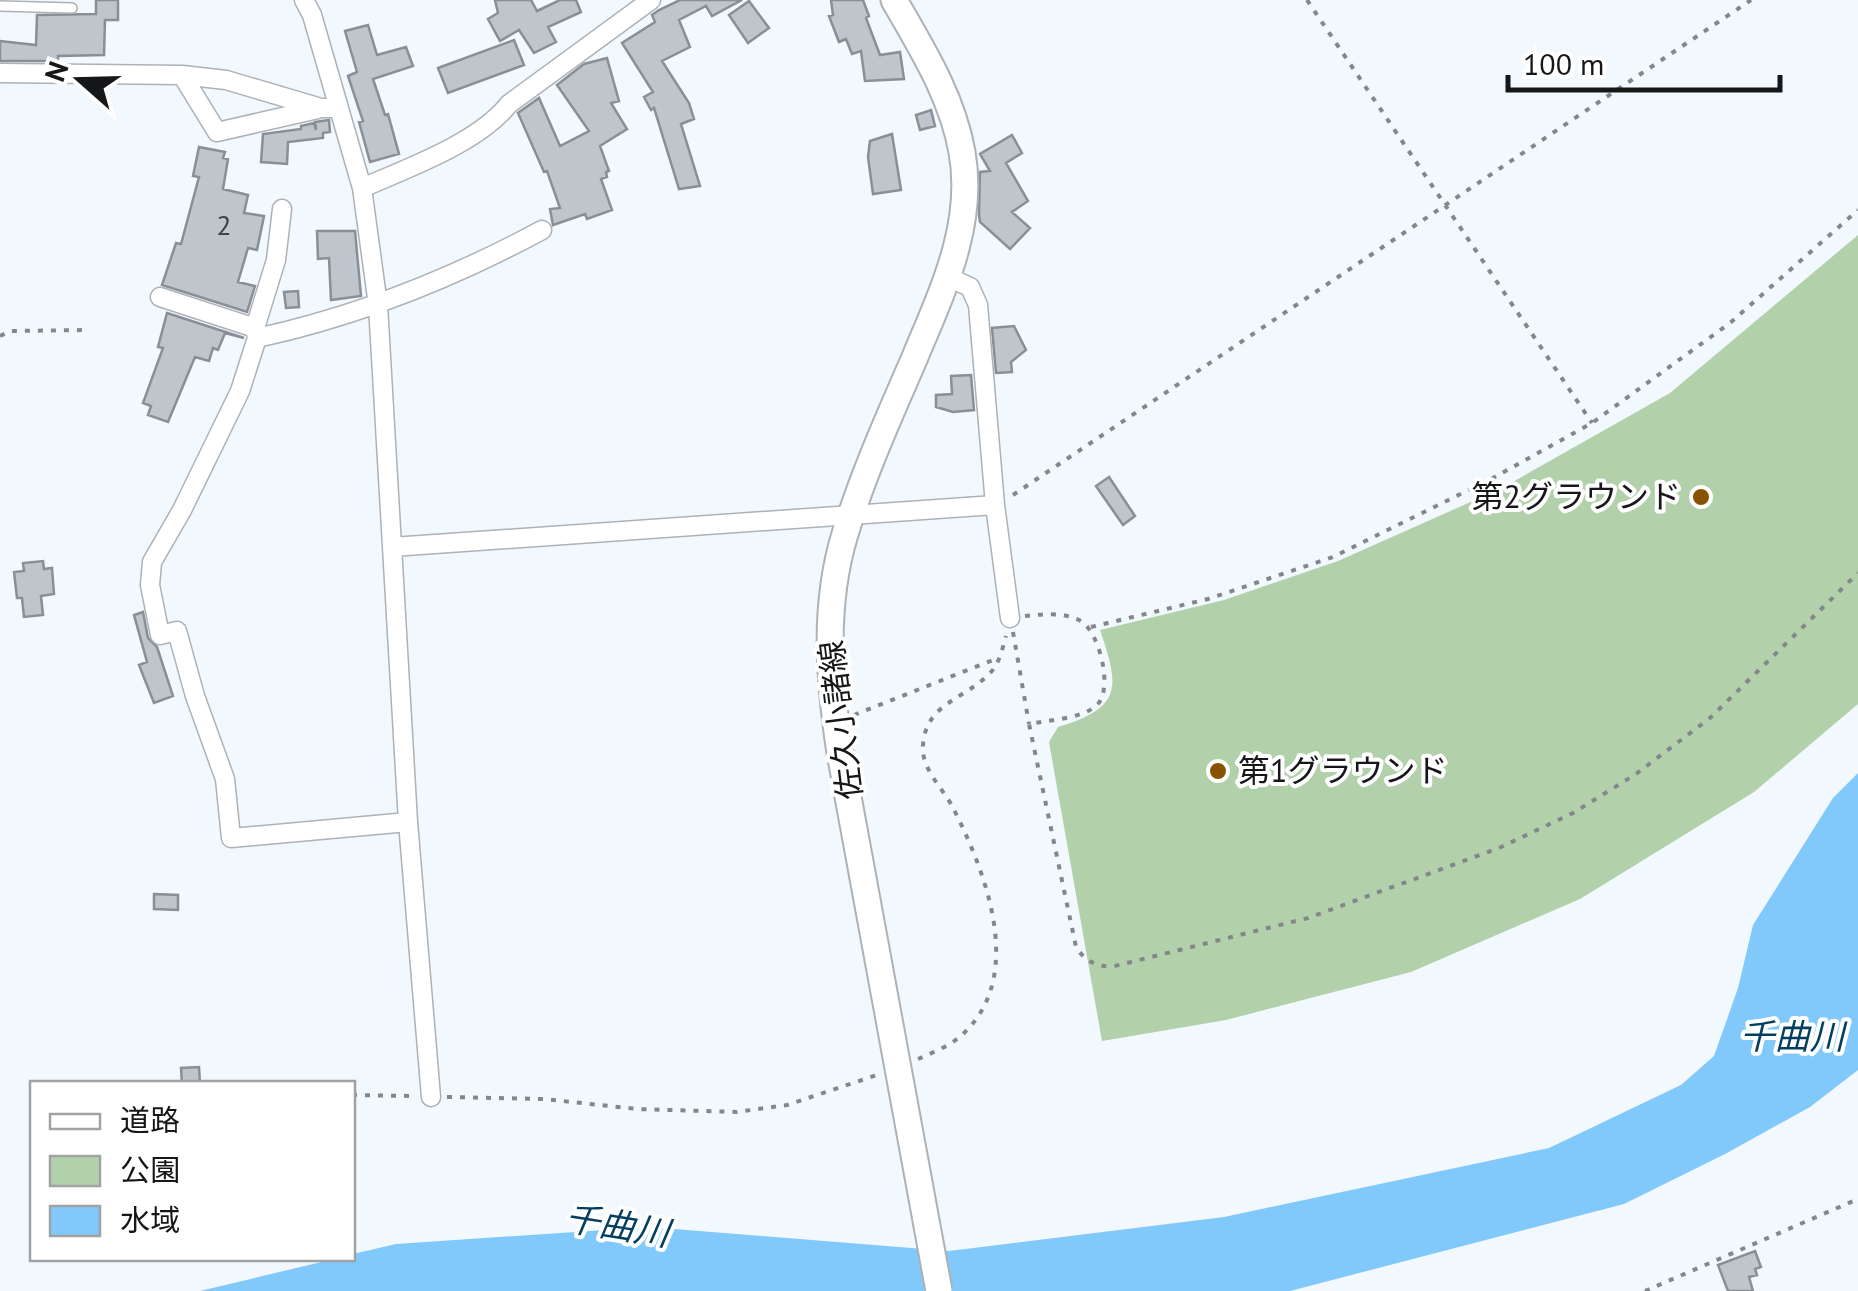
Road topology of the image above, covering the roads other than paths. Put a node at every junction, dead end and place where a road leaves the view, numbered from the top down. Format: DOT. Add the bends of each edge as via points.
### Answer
graph roads {
  1 [pos="304,0"];
  2 [pos="651,0"];
  3 [pos="894,0"];
  4 [pos="0,6"];
  5 [pos="72,8"];
  6 [pos="0,73"];
  7 [pos="182,75"];
  8 [pos="330,108"];
  9 [pos="362,188"];
  10 [pos="282,208"];
  11 [pos="542,230"];
  12 [pos="948,277"];
  13 [pos="160,297"];
  14 [pos="378,305"];
  15 [pos="256,333"];
  16 [pos="996,505"];
  17 [pos="851,517"];
  18 [pos="392,548"];
  19 [pos="1010,618"];
  20 [pos="408,822"];
  21 [pos="431,1097"];
  22 [pos="939,1291"];
  1 -- 8 [label="street"];
  2 -- 9 [label="street" via="498,118"];
  3 -- 12 [label="main road, 佐久小諸線" via="938,78 962,152 963,212"];
  4 -- 5 [label="lane"];
  6 -- 7 [label="street"];
  7 -- 8 [label="street"];
  7 -- 8 [label="street" via="217,132"];
  8 -- 9 [label="street"];
  9 -- 14 [label="street"];
  10 -- 15 [label="street"];
  11 -- 14 [label="street" via="469,269"];
  12 -- 16 [label="street" via="970,287 978,305"];
  12 -- 17 [label="main road, 佐久小諸線"];
  13 -- 15 [label="street"];
  14 -- 15 [label="street"];
  14 -- 18 [label="street"];
  15 -- 20 [label="street" via="240,392 152,562 160,635 177,631 225,779 231,838"];
  16 -- 17 [label="street"];
  16 -- 19 [label="street"];
  17 -- 18 [label="street"];
  17 -- 22 [label="main road, 佐久小諸線, bridge" via="831,604 836,724"];
  18 -- 20 [label="street"];
  20 -- 21 [label="street"];
}
